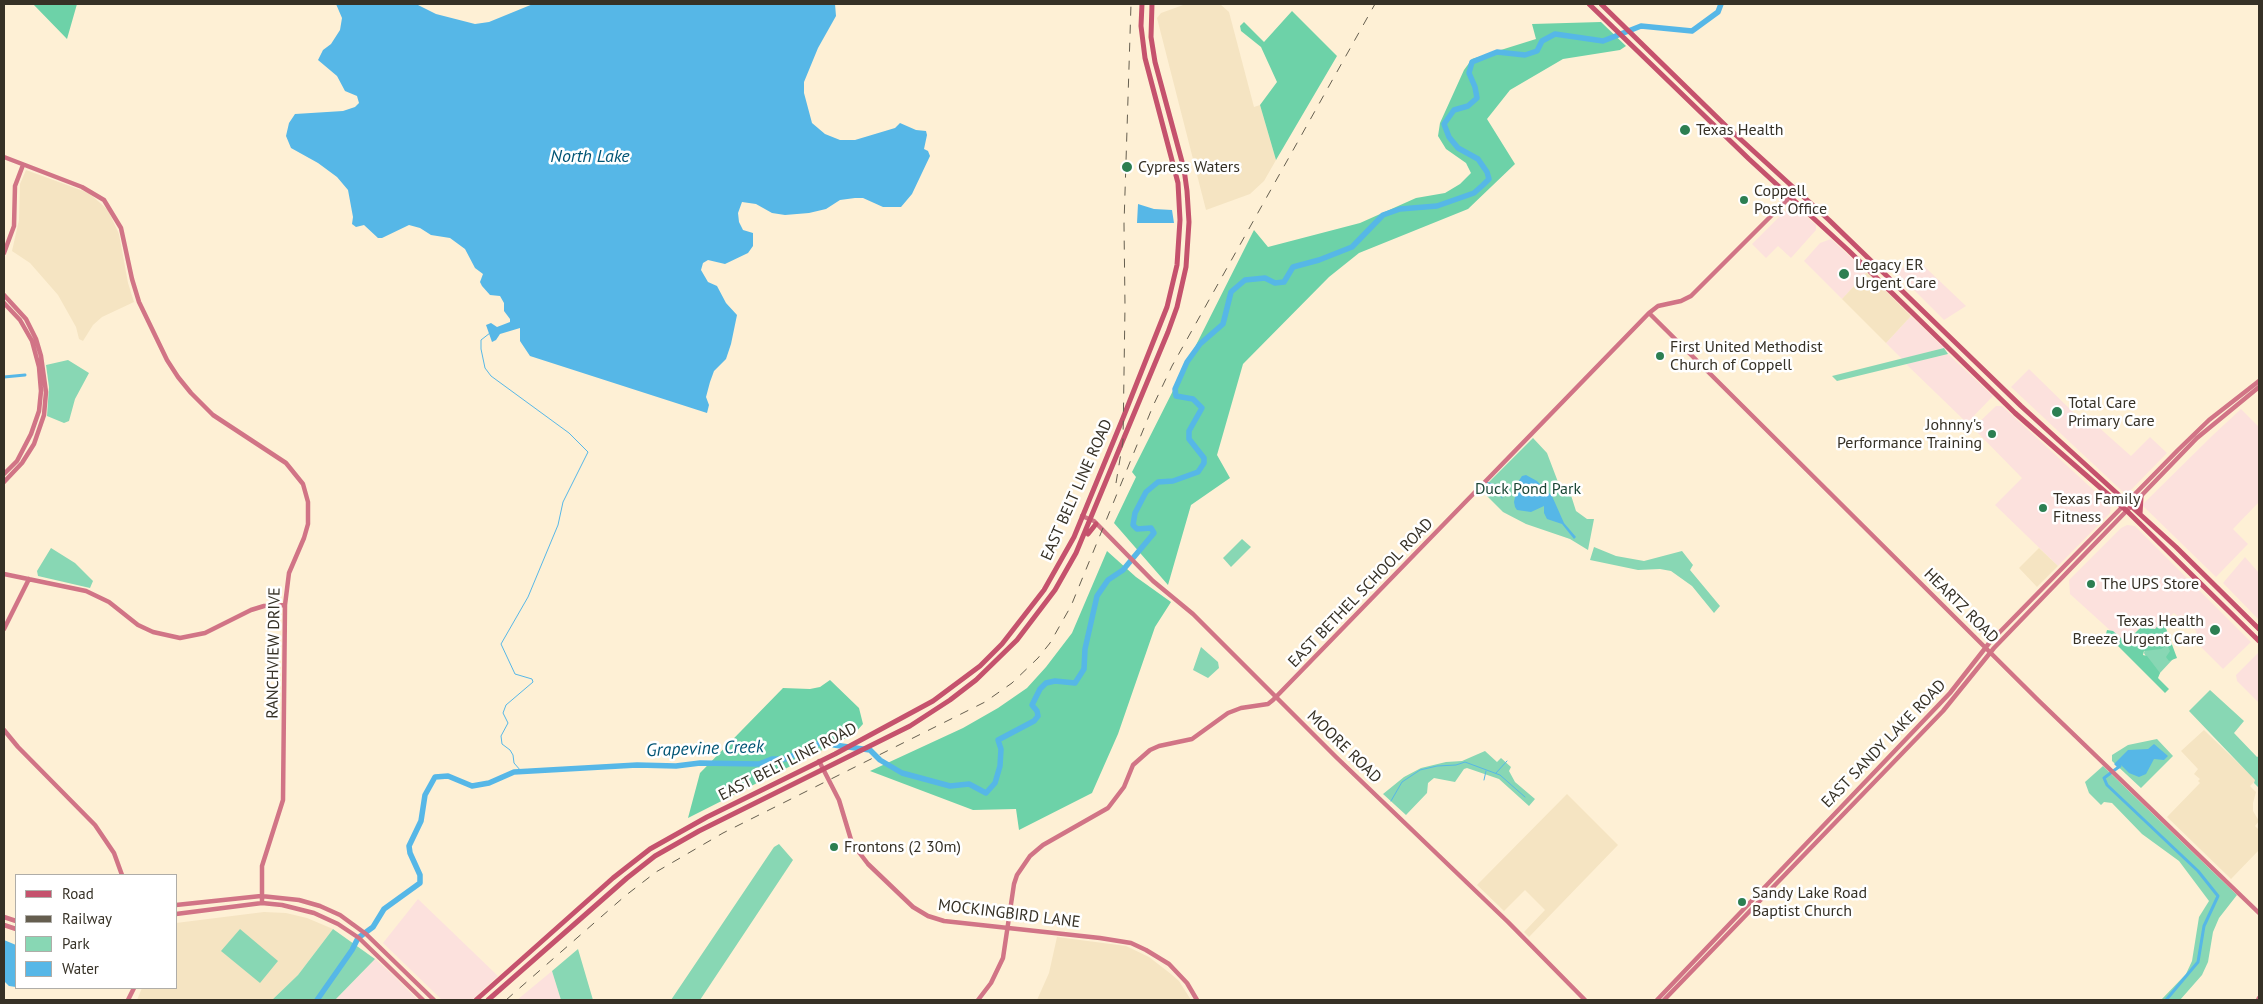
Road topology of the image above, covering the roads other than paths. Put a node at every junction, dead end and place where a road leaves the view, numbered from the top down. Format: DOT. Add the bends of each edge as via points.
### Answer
graph roads {
  1 [pos="1142,4"];
  2 [pos="1152,4"];
  3 [pos="1589,4"];
  4 [pos="1601,4"];
  5 [pos="1142,38"];
  6 [pos="1151,38"];
  7 [pos="1698,98"];
  8 [pos="1693,104"];
  9 [pos="1726,126"];
  10 [pos="1721,131"];
  11 [pos="4,157"];
  12 [pos="23,165"];
  13 [pos="1795,189"];
  14 [pos="1789,197"];
  15 [pos="1188,203"];
  16 [pos="1179,205"];
  17 [pos="1180,248"];
  18 [pos="4,253"];
  19 [pos="1187,257"];
  20 [pos="1880,268"];
  21 [pos="1874,274"];
  22 [pos="4,295"];
  23 [pos="4,302"];
  24 [pos="1649,313"];
  25 [pos="1145,362"];
  26 [pos="1153,366"];
  27 [pos="2259,381"];
  28 [pos="2259,387"];
  29 [pos="2005,390"];
  30 [pos="1999,397"];
  31 [pos="2241,398"];
  32 [pos="2081,460"];
  33 [pos="2075,466"];
  34 [pos="11,471"];
  35 [pos="4,474"];
  36 [pos="4,482"];
  37 [pos="2141,498"];
  38 [pos="2125,507"];
  39 [pos="2132,507"];
  40 [pos="2140,514"];
  41 [pos="1082,516"];
  42 [pos="1091,519"];
  43 [pos="1096,524"];
  44 [pos="2090,540"];
  45 [pos="2168,551"];
  46 [pos="1076,553"];
  47 [pos="2083,557"];
  48 [pos="2194,565"];
  49 [pos="2064,568"];
  50 [pos="2189,571"];
  51 [pos="2068,572"];
  52 [pos="4,574"];
  53 [pos="29,579"];
  54 [pos="2212,583"];
  55 [pos="285,605"];
  56 [pos="4,629"];
  57 [pos="2259,629"];
  58 [pos="2259,641"];
  59 [pos="1986,648"];
  60 [pos="1990,652"];
  61 [pos="980,666"];
  62 [pos="985,671"];
  63 [pos="1276,698"];
  64 [pos="4,730"];
  65 [pos="819,762"];
  66 [pos="823,769"];
  67 [pos="1811,839"];
  68 [pos="1815,843"];
  69 [pos="650,849"];
  70 [pos="655,856"];
  71 [pos="122,874"];
  72 [pos="261,896"];
  73 [pos="262,904"];
  74 [pos="178,905"];
  75 [pos="2259,913"];
  76 [pos="178,914"];
  77 [pos="1008,927"];
  78 [pos="404,971"];
  79 [pos="398,976"];
  80 [pos="496,981"];
  81 [pos="502,988"];
  82 [pos="132,989"];
  83 [pos="128,1000"];
  84 [pos="423,1000"];
  85 [pos="434,1000"];
  86 [pos="476,1000"];
  87 [pos="488,1000"];
  88 [pos="978,1000"];
  89 [pos="1196,1000"];
  90 [pos="1585,1000"];
  91 [pos="1657,1000"];
  92 [pos="1664,1000"];
  1 -- 5 [label="main road, EAST BELT LINE ROAD"];
  2 -- 6 [label="main road, EAST BELT LINE ROAD"];
  3 -- 8 [label="main road"];
  4 -- 7 [label="main road"];
  5 -- 6 [label="main road"];
  5 -- 16 [label="main road, EAST BELT LINE ROAD" via="1149,77 1178,182"];
  6 -- 15 [label="main road, EAST BELT LINE ROAD" via="1184,168"];
  7 -- 8 [label="main road"];
  7 -- 9 [label="main road"];
  8 -- 10 [label="main road"];
  9 -- 10 [label="main road"];
  9 -- 13 [label="main road"];
  10 -- 14 [label="main road"];
  11 -- 12 [label="street, RANCHVIEW DRIVE"];
  12 -- 18 [label="street" via="15,186 14,226"];
  12 -- 55 [label="street, RANCHVIEW DRIVE" via="82,187 104,200 121,228 139,302 178,377 213,416 286,464 303,484 308,502 308,524 289,573"];
  13 -- 14 [label="street, EAST BETHEL SCHOOL ROAD"];
  13 -- 20 [label="main road"];
  14 -- 21 [label="main road"];
  14 -- 24 [label="street, EAST BETHEL SCHOOL ROAD" via="1691,296 1658,306"];
  15 -- 16 [label="main road"];
  15 -- 19 [label="main road, EAST BELT LINE ROAD"];
  16 -- 17 [label="main road, EAST BELT LINE ROAD"];
  17 -- 19 [label="main road"];
  17 -- 25 [label="main road, EAST BELT LINE ROAD" via="1168,307"];
  19 -- 26 [label="main road, EAST BELT LINE ROAD" via="1177,307"];
  20 -- 21 [label="main road"];
  20 -- 29 [label="main road"];
  21 -- 30 [label="main road"];
  22 -- 34 [label="street" via="26,319 36,339 46,392 39,430 26,457"];
  23 -- 34 [label="street" via="28,334 40,378 34,428"];
  24 -- 59 [label="street, HEARTZ ROAD"];
  24 -- 63 [label="street, EAST BETHEL SCHOOL ROAD"];
  25 -- 26 [label="main road"];
  25 -- 41 [label="main road, EAST BELT LINE ROAD"];
  26 -- 42 [label="main road, EAST BELT LINE ROAD"];
  27 -- 31 [label="street"];
  28 -- 31 [label="street"];
  29 -- 30 [label="main road"];
  29 -- 32 [label="main road"];
  30 -- 33 [label="main road"];
  31 -- 37 [label="street"];
  31 -- 38 [label="street" via="2200,428"];
  32 -- 33 [label="main road"];
  32 -- 38 [label="main road"];
  33 -- 38 [label="main road"];
  34 -- 35 [label="street"];
  34 -- 36 [label="street"];
  37 -- 39 [label="street"];
  37 -- 40 [label="main road"];
  38 -- 39 [label="main road"];
  38 -- 44 [label="street, EAST SANDY LAKE ROAD"];
  38 -- 45 [label="main road"];
  38 -- 47 [label="street, EAST SANDY LAKE ROAD"];
  39 -- 40 [label="main road"];
  40 -- 48 [label="main road"];
  41 -- 42 [label="street, MOORE ROAD"];
  41 -- 61 [label="main road, EAST BELT LINE ROAD" via="1044,590 1016,628"];
  42 -- 43 [label="street, MOORE ROAD"];
  42 -- 46 [label="main road, EAST BELT LINE ROAD"];
  43 -- 46 [label="main road"];
  43 -- 63 [label="street, MOORE ROAD" via="1193,614"];
  44 -- 47 [label="street"];
  44 -- 49 [label="street, EAST SANDY LAKE ROAD"];
  45 -- 48 [label="main road" via="2188,565"];
  45 -- 50 [label="main road"];
  46 -- 62 [label="main road, EAST BELT LINE ROAD" via="1042,610"];
  47 -- 51 [label="street, EAST SANDY LAKE ROAD"];
  48 -- 54 [label="main road"];
  49 -- 51 [label="street"];
  49 -- 59 [label="street, EAST SANDY LAKE ROAD"];
  50 -- 54 [label="main road" via="2195,569"];
  50 -- 58 [label="main road"];
  51 -- 60 [label="street, EAST SANDY LAKE ROAD"];
  52 -- 53 [label="street"];
  53 -- 55 [label="street" via="86,591 109,602 138,625 180,638 206,633 251,610"];
  53 -- 56 [label="street"];
  54 -- 57 [label="main road"];
  55 -- 72 [label="street, RANCHVIEW DRIVE" via="283,800 263,858"];
  59 -- 60 [label="street, HEARTZ ROAD"];
  59 -- 67 [label="street, EAST SANDY LAKE ROAD" via="1950,694"];
  60 -- 68 [label="street, EAST SANDY LAKE ROAD" via="1966,686"];
  60 -- 75 [label="street, HEARTZ ROAD"];
  61 -- 62 [label="main road"];
  61 -- 65 [label="main road, EAST BELT LINE ROAD" via="933,701"];
  62 -- 66 [label="main road, EAST BELT LINE ROAD" via="950,700 910,726"];
  63 -- 77 [label="street, EAST BETHEL SCHOOL ROAD" via="1268,704 1228,713 1192,739 1158,746 1144,754 1108,808 1043,845 1026,861 1014,884"];
  63 -- 90 [label="street, MOORE ROAD"];
  64 -- 71 [label="street" via="95,825 114,854"];
  65 -- 66 [label="street, MOCKINGBIRD LANE"];
  65 -- 69 [label="main road, EAST BELT LINE ROAD"];
  66 -- 70 [label="main road, EAST BELT LINE ROAD"];
  66 -- 77 [label="street, MOCKINGBIRD LANE" via="840,803 854,846 913,908 938,920"];
  67 -- 68 [label="street"];
  67 -- 91 [label="street, EAST SANDY LAKE ROAD"];
  68 -- 92 [label="street, EAST SANDY LAKE ROAD"];
  69 -- 70 [label="main road"];
  69 -- 80 [label="main road, EAST BELT LINE ROAD"];
  70 -- 81 [label="main road, EAST BELT LINE ROAD"];
  72 -- 73 [label="street, RANCHVIEW DRIVE"];
  72 -- 74 [label="street"];
  72 -- 78 [label="street" via="310,903 350,921"];
  73 -- 76 [label="street"];
  73 -- 79 [label="street" via="314,913 344,928"];
  77 -- 88 [label="street, EAST BETHEL SCHOOL ROAD" via="997,971"];
  77 -- 89 [label="street, MOCKINGBIRD LANE" via="1131,943 1169,964 1187,983"];
  78 -- 79 [label="street"];
  78 -- 85 [label="street"];
  79 -- 84 [label="street"];
  80 -- 81 [label="main road"];
  80 -- 86 [label="main road, EAST BELT LINE ROAD"];
  81 -- 87 [label="main road, EAST BELT LINE ROAD"];
  82 -- 83 [label="street"];
}
